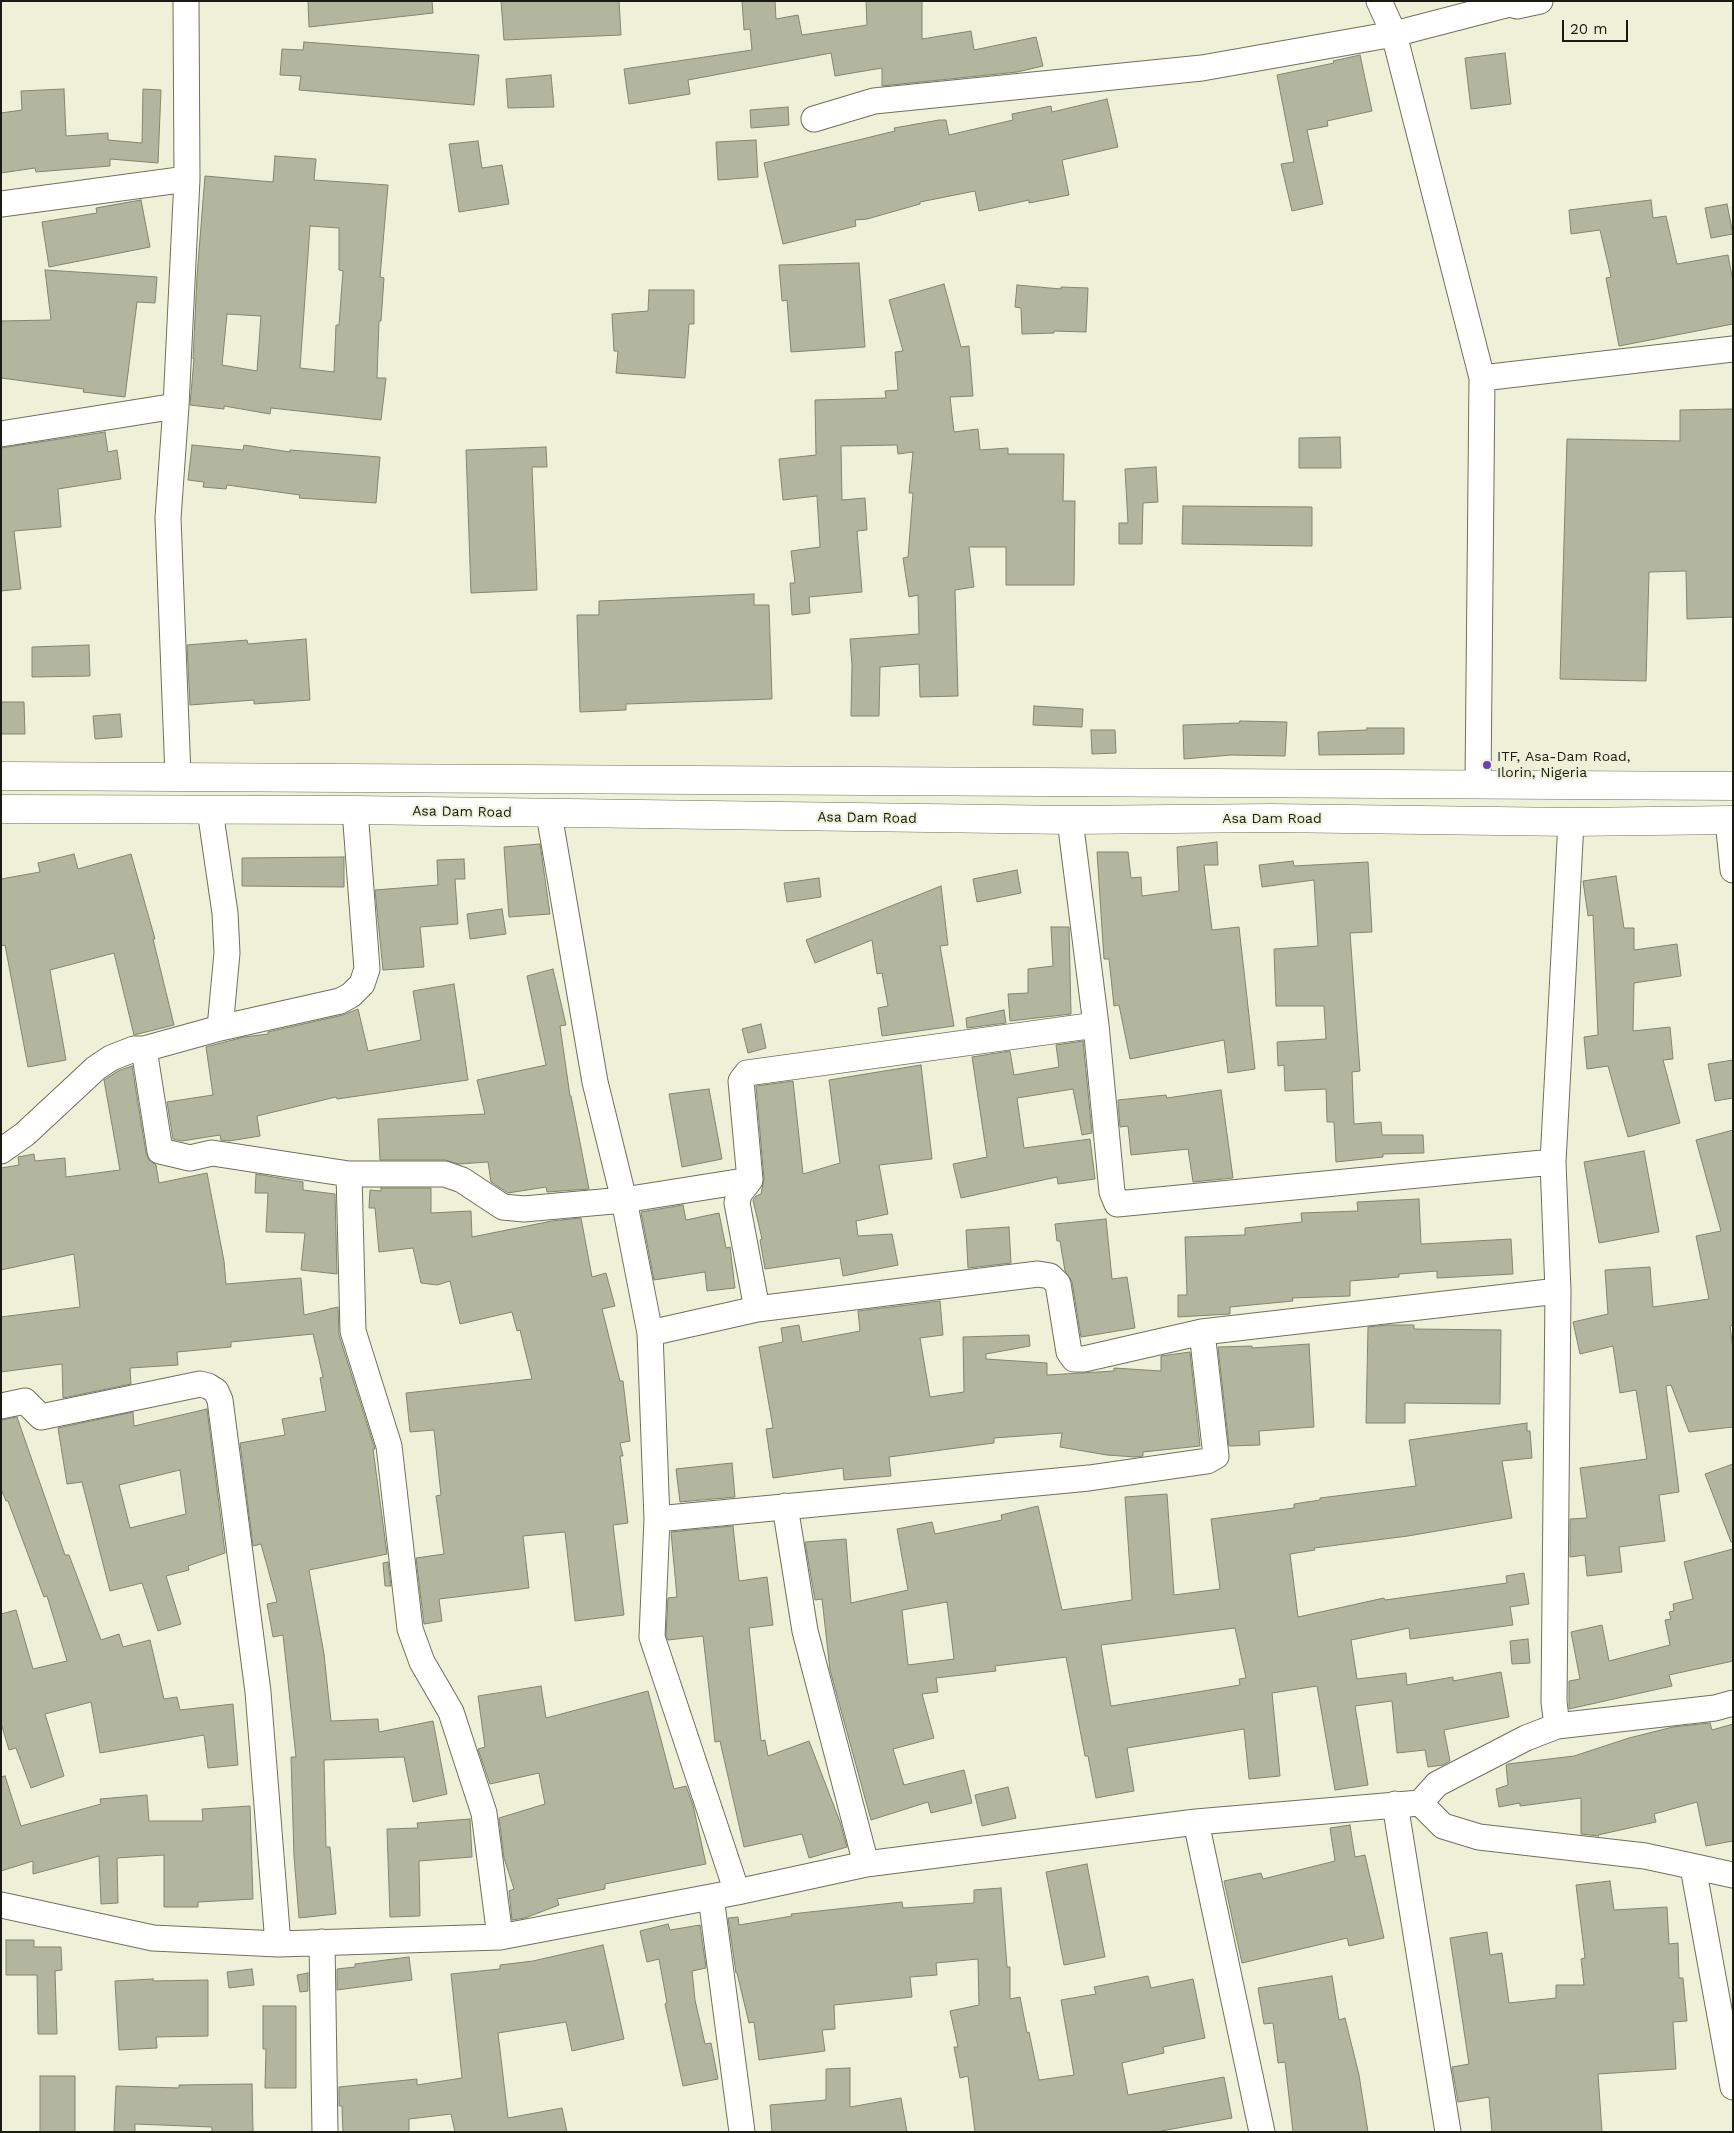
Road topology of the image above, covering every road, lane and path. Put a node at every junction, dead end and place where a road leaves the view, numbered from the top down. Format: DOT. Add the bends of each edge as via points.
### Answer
graph roads {
  1 [pos="186,1"];
  2 [pos="1378,1"];
  3 [pos="1540,1"];
  4 [pos="1510,3"];
  5 [pos="1394,34"];
  6 [pos="814,119"];
  7 [pos="187,179"];
  8 [pos="1,204"];
  9 [pos="1733,349"];
  10 [pos="1482,378"];
  11 [pos="176,406"];
  12 [pos="1,434"];
  13 [pos="1,776"];
  14 [pos="178,776"];
  15 [pos="1276,782"];
  16 [pos="1478,783"];
  17 [pos="1733,786"];
  18 [pos="1,809"];
  19 [pos="210,810"];
  20 [pos="355,810"];
  21 [pos="549,814"];
  22 [pos="1271,818"];
  23 [pos="1070,820"];
  24 [pos="1730,820"];
  25 [pos="1571,822"];
  26 [pos="1733,870"];
  27 [pos="1096,1025"];
  28 [pos="220,1028"];
  29 [pos="144,1049"];
  30 [pos="1,1151"];
  31 [pos="1553,1162"];
  32 [pos="349,1174"];
  33 [pos="750,1180"];
  34 [pos="624,1200"];
  35 [pos="1558,1291"];
  36 [pos="757,1309"];
  37 [pos="1202,1332"];
  38 [pos="650,1333"];
  39 [pos="1,1406"];
  40 [pos="785,1506"];
  41 [pos="657,1519"];
  42 [pos="1733,1703"];
  43 [pos="1557,1726"];
  44 [pos="1420,1803"];
  45 [pos="1395,1804"];
  46 [pos="1196,1822"];
  47 [pos="866,1864"];
  48 [pos="1692,1867"];
  49 [pos="1733,1875"];
  50 [pos="737,1892"];
  51 [pos="711,1897"];
  52 [pos="1,1905"];
  53 [pos="500,1937"];
  54 [pos="322,1942"];
  55 [pos="278,1944"];
  56 [pos="1733,2087"];
  57 [pos="325,2132"];
  58 [pos="742,2132"];
  59 [pos="1262,2132"];
  60 [pos="1448,2132"];
  1 -- 7 [label="street"];
  2 -- 5 [label="street"];
  3 -- 4 [label="street" via="1517,6"];
  4 -- 5 [label="street"];
  5 -- 6 [label="street" via="1202,68 874,101"];
  5 -- 10 [label="street"];
  7 -- 8 [label="street"];
  7 -- 11 [label="street"];
  9 -- 10 [label="street"];
  10 -- 16 [label="street"];
  11 -- 12 [label="street"];
  11 -- 14 [label="street" via="168,518"];
  13 -- 14 [label="main road"];
  14 -- 15 [label="main road"];
  15 -- 16 [label="main road"];
  15 -- 22 [label="main road"];
  16 -- 17 [label="main road"];
  18 -- 19 [label="main road, Asa Dam Road"];
  19 -- 20 [label="main road, Asa Dam Road"];
  19 -- 28 [label="street" via="226,923 227,953"];
  20 -- 21 [label="main road, Asa Dam Road"];
  20 -- 28 [label="street" via="367,969 362,984 340,1001"];
  21 -- 23 [label="main road, Asa Dam Road"];
  21 -- 34 [label="street" via="595,1082"];
  22 -- 23 [label="main road, Asa Dam Road"];
  22 -- 25 [label="main road, Asa Dam Road"];
  23 -- 27 [label="street"];
  24 -- 25 [label="main road, Asa Dam Road"];
  24 -- 26 [label="street"];
  25 -- 31 [label="street"];
  27 -- 31 [label="street" via="1112,1192 1117,1204"];
  27 -- 33 [label="street" via="747,1073 741,1081"];
  28 -- 29 [label="street"];
  29 -- 30 [label="street" via="134,1049 111,1058 96,1068 25,1134"];
  29 -- 32 [label="street" via="160,1151 190,1158 212,1153"];
  31 -- 35 [label="street"];
  32 -- 34 [label="street" via="445,1174 462,1180 503,1207 524,1209"];
  32 -- 53 [label="street" via="353,1331 389,1446 410,1629 422,1662 451,1712 484,1813"];
  33 -- 34 [label="street"];
  33 -- 36 [label="street" via="739,1194 737,1203"];
  34 -- 38 [label="street"];
  35 -- 37 [label="street"];
  35 -- 43 [label="street" via="1554,1702"];
  36 -- 37 [label="street" via="1038,1274 1050,1276 1058,1284 1069,1352 1074,1359"];
  36 -- 38 [label="street"];
  37 -- 40 [label="street" via="1216,1456 1207,1461 1089,1478"];
  38 -- 41 [label="street"];
  39 -- 55 [label="street" via="25,1401 41,1417 200,1384 216,1391 220,1400 258,1692"];
  40 -- 41 [label="street"];
  40 -- 47 [label="street" via="805,1631"];
  41 -- 50 [label="street" via="652,1638"];
  42 -- 43 [label="street" via="1715,1708"];
  43 -- 44 [label="street" via="1526,1738 1437,1784"];
  44 -- 45 [label="street"];
  44 -- 48 [label="street" via="1443,1826 1479,1837 1645,1856"];
  45 -- 46 [label="street"];
  45 -- 60 [label="street"];
  46 -- 47 [label="street"];
  46 -- 59 [label="street"];
  47 -- 50 [label="street"];
  48 -- 49 [label="street"];
  48 -- 56 [label="street"];
  50 -- 51 [label="street"];
  51 -- 53 [label="street"];
  51 -- 58 [label="street"];
  52 -- 55 [label="street" via="153,1938"];
  53 -- 54 [label="street"];
  54 -- 55 [label="street"];
  54 -- 57 [label="street"];
}
